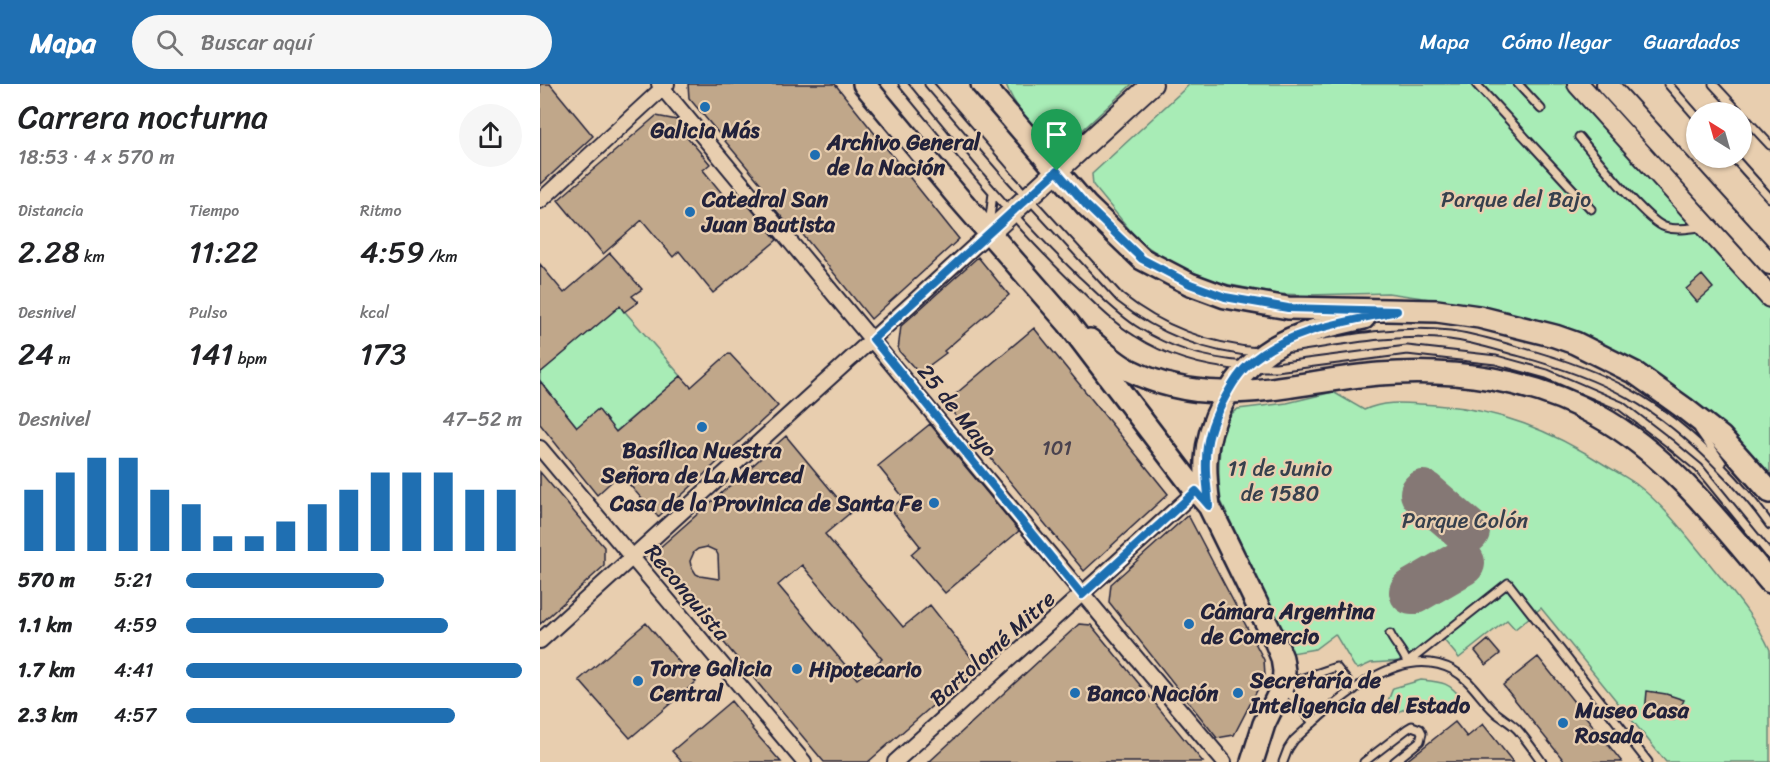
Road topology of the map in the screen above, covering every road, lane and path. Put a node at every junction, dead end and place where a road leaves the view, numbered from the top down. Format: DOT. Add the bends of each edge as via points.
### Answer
graph roads {
  1 [pos="864,84"];
  2 [pos="903,84"];
  3 [pos="929,84"];
  4 [pos="1152,84"];
  5 [pos="1476,84"];
  6 [pos="1518,84"];
  7 [pos="1578,84"];
  8 [pos="1607,84"];
  9 [pos="1668,84"];
  10 [pos="1713,84"];
  11 [pos="663,85"];
  12 [pos="989,88"];
  13 [pos="1730,102"];
  14 [pos="1686,105"];
  15 [pos="1541,109"];
  16 [pos="1752,126"];
  17 [pos="1578,137"];
  18 [pos="1770,145"];
  19 [pos="1743,168"];
  20 [pos="1057,171"];
  21 [pos="993,193"];
  22 [pos="1028,198"];
  23 [pos="1770,198"];
  24 [pos="540,201"];
  25 [pos="1592,209"];
  26 [pos="1012,213"];
  27 [pos="1705,226"];
  28 [pos="989,233"];
  29 [pos="1770,264"];
  30 [pos="1770,297"];
  31 [pos="1397,311"];
  32 [pos="1068,324"];
  33 [pos="873,339"];
  34 [pos="1265,352"];
  35 [pos="1246,366"];
  36 [pos="1228,393"];
  37 [pos="1684,408"];
  38 [pos="540,448"];
  39 [pos="1736,482"];
  40 [pos="1770,492"];
  41 [pos="1203,499"];
  42 [pos="1770,525"];
  43 [pos="1770,555"];
  44 [pos="632,558"];
  45 [pos="1770,582"];
  46 [pos="1082,595"];
  47 [pos="1390,634"];
  48 [pos="540,641"];
  49 [pos="1407,663"];
  50 [pos="1283,685"];
  51 [pos="1354,690"];
  52 [pos="1313,723"];
  53 [pos="804,762"];
  54 [pos="896,762"];
  55 [pos="1224,762"];
  56 [pos="1252,762"];
  57 [pos="1283,762"];
  58 [pos="1364,762"];
  59 [pos="1394,762"];
  60 [pos="1542,762"];
  61 [pos="1648,762"];
  1 -- 28 [label="main road"];
  2 -- 21 [label="lane"];
  3 -- 22 [label="lane"];
  4 -- 20 [label="main road"];
  5 -- 25 [label="lane"];
  6 -- 15 [label="lane"];
  7 -- 27 [label="main road"];
  8 -- 29 [label="main road"];
  9 -- 14 [label="lane"];
  10 -- 13 [label="lane"];
  11 -- 24 [label="street"];
  11 -- 33 [label="street, 25 de Mayo"];
  12 -- 20 [label="main road"];
  16 -- 18 [label="lane"];
  17 -- 27 [label="lane" via="1658,224 1675,229"];
  19 -- 23 [label="lane"];
  20 -- 22 [label="main road"];
  20 -- 31 [label="main road" via="1142,259 1190,284 1225,297 1288,308"];
  21 -- 26 [label="lane"];
  21 -- 28 [label="lane"];
  22 -- 26 [label="main road"];
  22 -- 34 [label="lane" via="1120,298 1138,312 1187,336 1224,347"];
  26 -- 28 [label="main road"];
  26 -- 35 [label="lane" via="1039,244 1139,334 1184,355"];
  27 -- 30 [label="main road"];
  28 -- 32 [label="main road"];
  28 -- 33 [label="street"];
  31 -- 34 [label="main road" via="1330,326"];
  31 -- 37 [label="main road" via="1437,311 1555,336 1635,373"];
  32 -- 36 [label="main road" via="1127,369 1172,386"];
  32 -- 41 [label="main road"];
  33 -- 44 [label="street"];
  33 -- 46 [label="street, 25 de Mayo"];
  34 -- 35 [label="main road"];
  34 -- 39 [label="lane" via="1408,334 1450,335 1493,344 1550,360 1636,396 1673,420"];
  35 -- 36 [label="main road"];
  35 -- 43 [label="lane" via="1276,367 1407,350 1496,360 1548,374 1621,406 1662,437 1699,468"];
  36 -- 41 [label="main road" via="1208,441"];
  36 -- 45 [label="main road" via="1378,374 1440,373 1495,380 1552,396 1597,415 1641,446 1703,505"];
  37 -- 39 [label="lane"];
  37 -- 40 [label="main road" via="1721,437"];
  38 -- 44 [label="street, Reconquista"];
  39 -- 42 [label="lane"];
  41 -- 46 [label="street, Bartolomé Mitre"];
  41 -- 50 [label="main road" via="1276,643 1282,658"];
  44 -- 48 [label="street"];
  44 -- 53 [label="street, Reconquista"];
  46 -- 54 [label="street, Bartolomé Mitre"];
  46 -- 55 [label="street, 25 de Mayo"];
  47 -- 49 [label="lane"];
  49 -- 51 [label="lane" via="1384,671"];
  49 -- 60 [label="lane" via="1426,662 1454,670 1515,728"];
  49 -- 61 [label="lane" via="1508,583"];
  50 -- 51 [label="lane" via="1336,667"];
  50 -- 52 [label="lane"];
  50 -- 56 [label="main road" via="1264,724"];
  51 -- 52 [label="lane"];
  52 -- 57 [label="lane" via="1294,740"];
  58 -- 59 [label="lane" via="1412,726 1420,729 1420,741"];
}
